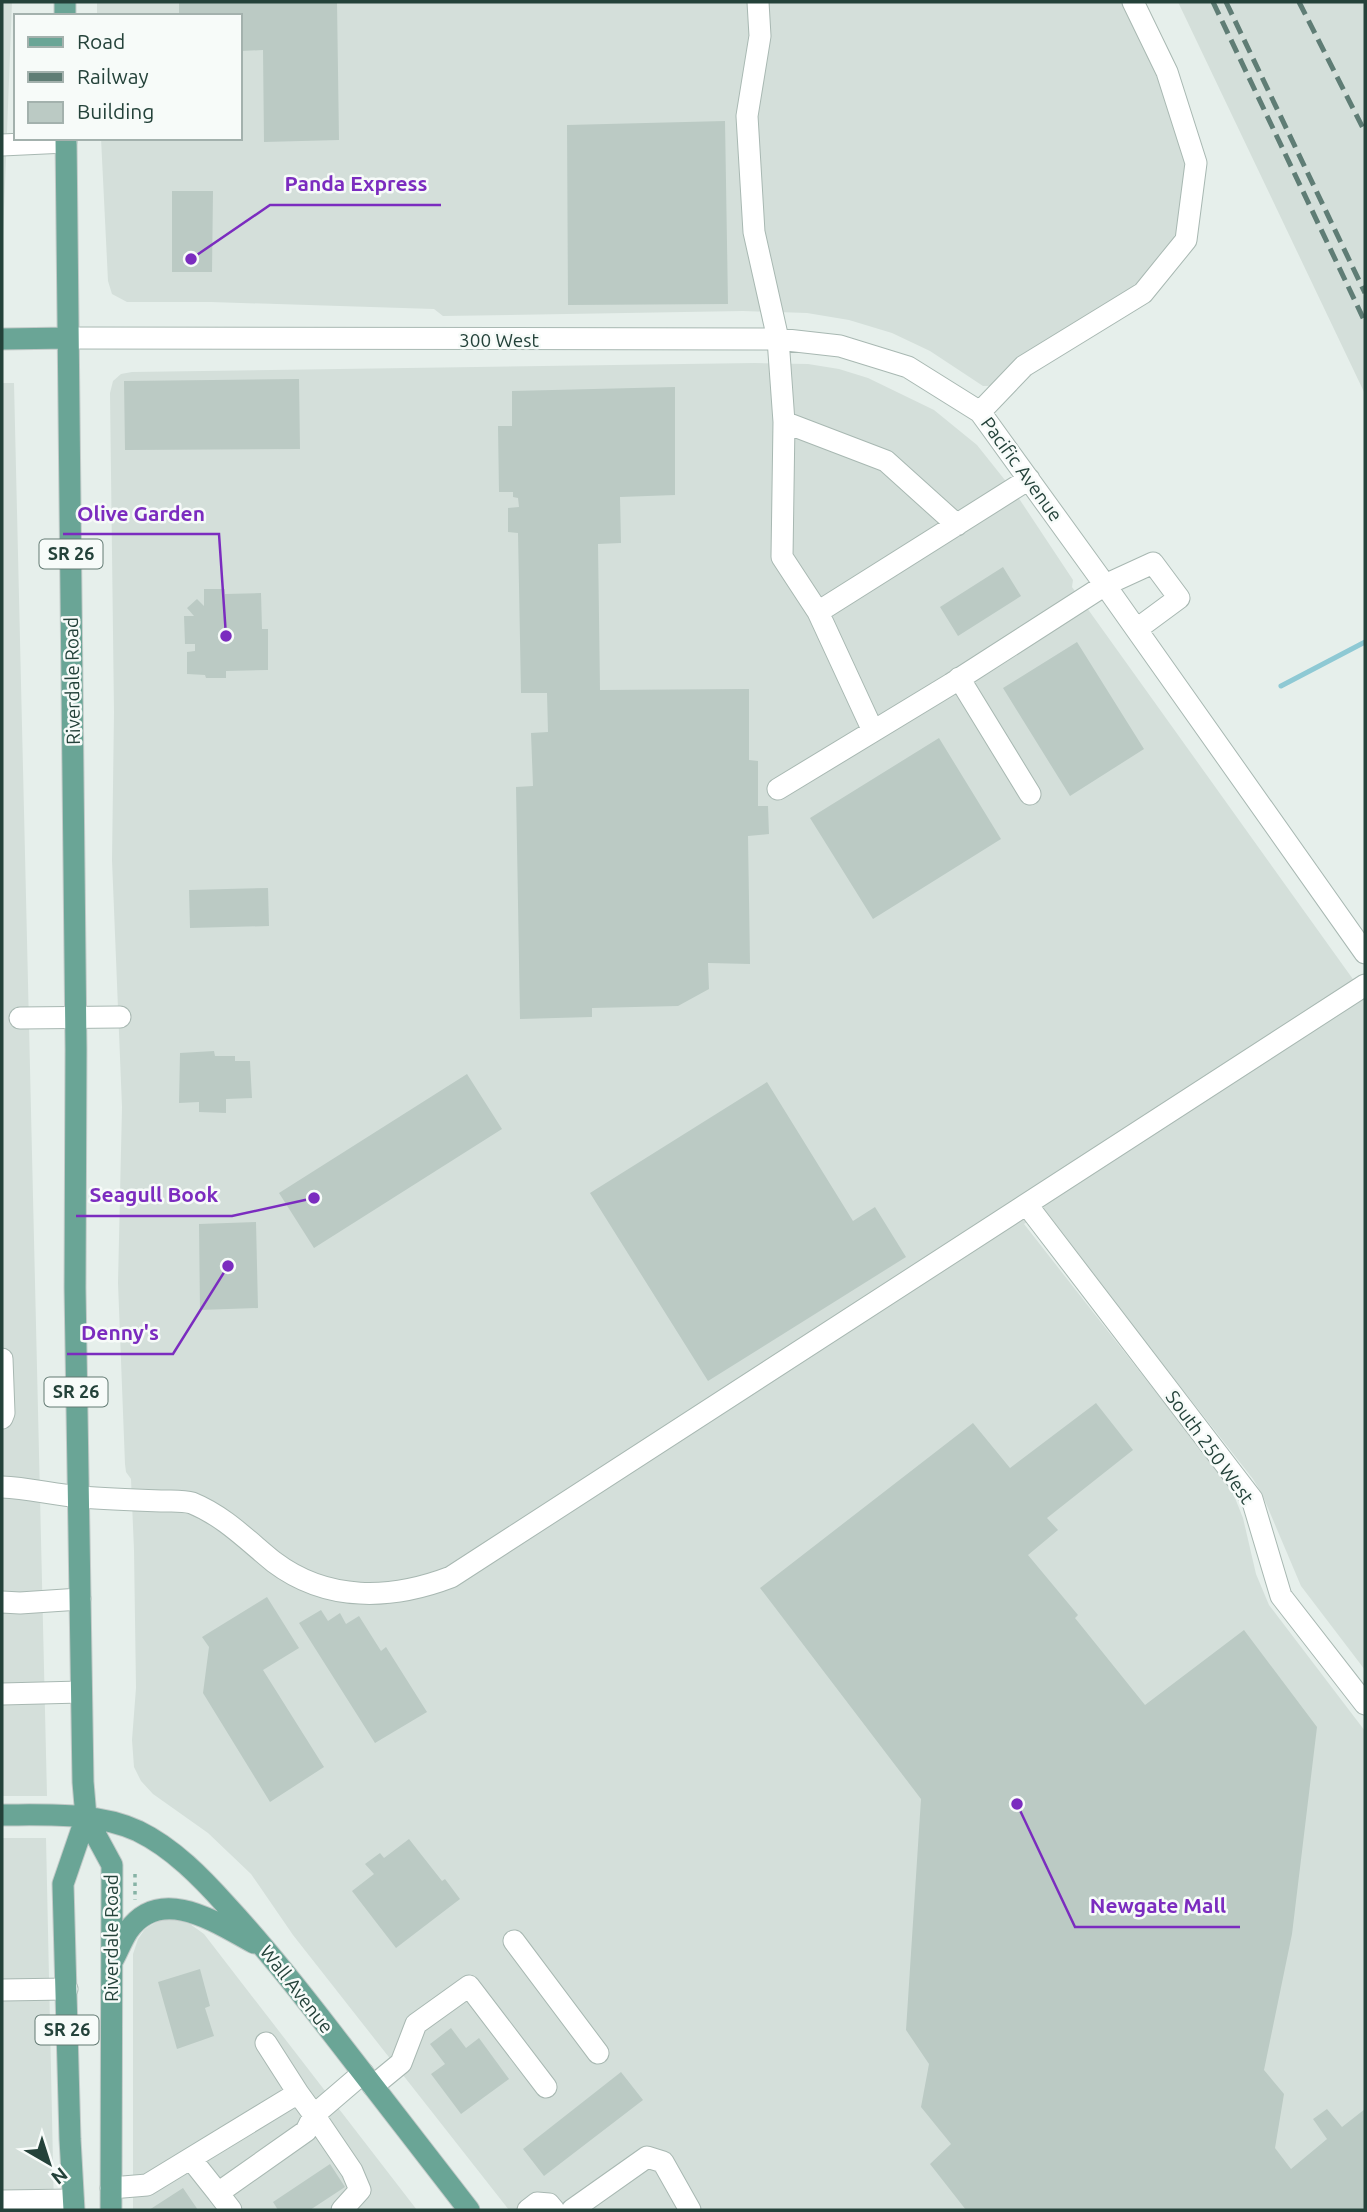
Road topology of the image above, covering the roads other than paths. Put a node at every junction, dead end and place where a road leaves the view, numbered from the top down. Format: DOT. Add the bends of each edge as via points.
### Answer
graph roads {
  1 [pos="758,2"];
  2 [pos="1133,2"];
  3 [pos="66,140"];
  4 [pos="2,145"];
  5 [pos="68,338"];
  6 [pos="2,339"];
  7 [pos="778,340"];
  8 [pos="980,412"];
  9 [pos="784,422"];
  10 [pos="1029,479"];
  11 [pos="957,524"];
  12 [pos="1105,585"];
  13 [pos="818,612"];
  14 [pos="1137,629"];
  15 [pos="959,678"];
  16 [pos="873,731"];
  17 [pos="778,789"];
  18 [pos="1030,794"];
  19 [pos="1365,953"];
  20 [pos="1365,985"];
  21 [pos="120,1017"];
  22 [pos="20,1018"];
  23 [pos="76,1018"];
  24 [pos="1027,1205"];
  25 [pos="2,1359"];
  26 [pos="2,1418"];
  27 [pos="2,1487"];
  28 [pos="77,1497"];
  29 [pos="80,1600"];
  30 [pos="2,1602"];
  31 [pos="81,1692"];
  32 [pos="2,1694"];
  33 [pos="1365,1704"];
  34 [pos="2,1815"];
  35 [pos="86,1817"];
  36 [pos="513,1941"];
  37 [pos="267,1950"];
  38 [pos="111,1965"];
  39 [pos="66,1989"];
  40 [pos="2,1990"];
  41 [pos="266,2043"];
  42 [pos="598,2053"];
  43 [pos="368,2080"];
  44 [pos="546,2087"];
  45 [pos="298,2092"];
  46 [pos="314,2115"];
  47 [pos="191,2159"];
  48 [pos="111,2188"];
  49 [pos="218,2193"];
  50 [pos="2,2201"];
  51 [pos="74,2205"];
  52 [pos="111,2210"];
  53 [pos="231,2210"];
  54 [pos="342,2210"];
  55 [pos="469,2210"];
  56 [pos="528,2210"];
  57 [pos="554,2210"];
  58 [pos="572,2210"];
  59 [pos="690,2210"];
  1 -- 7 [label="street" via="760,36 747,116 754,232"];
  2 -- 8 [label="street, Pacific Avenue" via="1167,72 1196,163 1186,240 1143,293 1024,366"];
  3 -- 4 [label="street"];
  3 -- 5 [label="main road, SR 26"];
  5 -- 6 [label="main road, 300 West"];
  5 -- 7 [label="street, 300 West"];
  5 -- 23 [label="main road, Riverdale Road / SR 26"];
  7 -- 8 [label="street, 300 West" via="840,345 908,368"];
  7 -- 9 [label="street"];
  8 -- 10 [label="street, Pacific Avenue"];
  9 -- 11 [label="street" via="886,461"];
  9 -- 13 [label="street" via="782,557"];
  10 -- 11 [label="street"];
  10 -- 12 [label="street, Pacific Avenue"];
  11 -- 13 [label="street"];
  12 -- 14 [label="street, Pacific Avenue"];
  12 -- 14 [label="street" via="1153,562 1179,598"];
  12 -- 15 [label="street"];
  13 -- 16 [label="street"];
  14 -- 19 [label="street, Pacific Avenue"];
  15 -- 16 [label="street"];
  15 -- 18 [label="street"];
  16 -- 17 [label="street"];
  20 -- 24 [label="street"];
  21 -- 23 [label="street"];
  22 -- 23 [label="street"];
  23 -- 28 [label="main road, SR 26"];
  24 -- 28 [label="street" via="451,1577 423,1588 360,1595 332,1590 293,1573 223,1520 190,1502"];
  24 -- 33 [label="street, South 250 West" via="1252,1499 1281,1596"];
  25 -- 26 [label="street"];
  27 -- 28 [label="street"];
  28 -- 29 [label="main road, SR 26"];
  29 -- 30 [label="street"];
  29 -- 31 [label="main road, SR 26"];
  31 -- 32 [label="street"];
  31 -- 35 [label="main road, SR 26"];
  34 -- 35 [label="main road, Wall Avenue"];
  35 -- 37 [label="main road, Wall Avenue" via="118,1824 155,1841 204,1881"];
  35 -- 38 [label="main road, Riverdale Road / SR 26" via="112,1865"];
  35 -- 39 [label="main road, SR 26" via="63,1884"];
  36 -- 42 [label="street"];
  37 -- 38 [label="main road" via="206,1917 183,1909 162,1909 135,1922"];
  37 -- 43 [label="main road, Wall Avenue"];
  38 -- 48 [label="main road, Riverdale Road / SR 26"];
  39 -- 40 [label="street"];
  39 -- 51 [label="main road, SR 26"];
  41 -- 45 [label="street"];
  43 -- 44 [label="street" via="401,2063 416,2024 468,1986"];
  43 -- 46 [label="street"];
  43 -- 55 [label="main road, Wall Avenue"];
  45 -- 46 [label="street"];
  45 -- 47 [label="street"];
  46 -- 49 [label="street" via="306,2131"];
  46 -- 54 [label="street" via="360,2190"];
  47 -- 48 [label="street" via="147,2185"];
  47 -- 49 [label="street"];
  48 -- 52 [label="main road, Riverdale Road / SR 26"];
  49 -- 53 [label="street"];
  50 -- 51 [label="street"];
  56 -- 57 [label="street" via="537,2203 549,2204"];
  58 -- 59 [label="street" via="647,2157 663,2162"];
}
